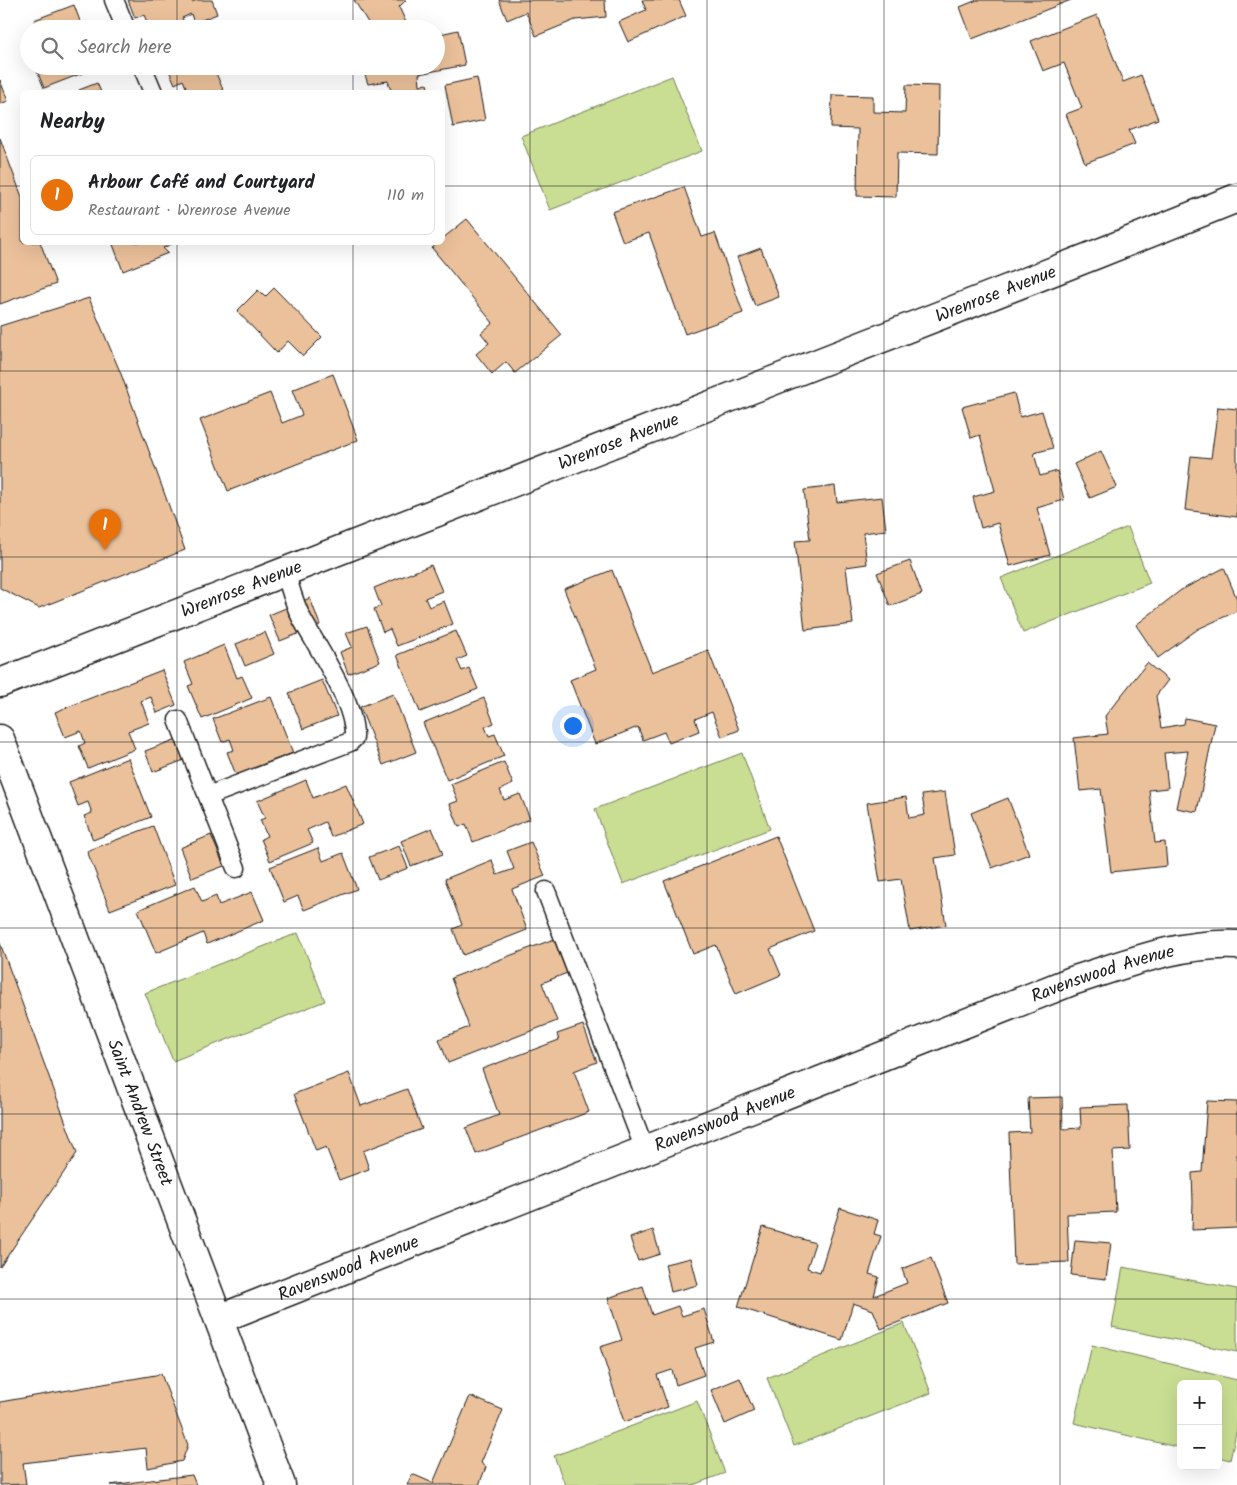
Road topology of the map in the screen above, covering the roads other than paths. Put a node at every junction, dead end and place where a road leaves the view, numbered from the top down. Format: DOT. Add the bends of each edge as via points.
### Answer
graph roads {
  1 [pos="114,0"];
  2 [pos="122,20"];
  3 [pos="146,75"];
  4 [pos="152,90"];
  5 [pos="1237,198"];
  6 [pos="285,571"];
  7 [pos="0,683"];
  8 [pos="178,720"];
  9 [pos="0,739"];
  10 [pos="208,796"];
  11 [pos="236,868"];
  12 [pos="546,891"];
  13 [pos="1237,945"];
  14 [pos="645,1150"];
  15 [pos="218,1318"];
  16 [pos="281,1485"];
  1 -- 2 [label="lane"];
  3 -- 4 [label="lane"];
  5 -- 6 [label="street, Wrenrose Avenue"];
  6 -- 7 [label="street, Wrenrose Avenue"];
  6 -- 10 [label="lane" via="301,616 340,688 351,717 354,738"];
  8 -- 10 [label="lane"];
  9 -- 15 [label="street, Saint Andrew Street"];
  10 -- 11 [label="lane"];
  12 -- 14 [label="lane"];
  13 -- 14 [label="street, Ravenswood Avenue" via="1195,946 1169,951 1072,981"];
  14 -- 15 [label="street, Ravenswood Avenue"];
  15 -- 16 [label="street, Saint Andrew Street"];
}
